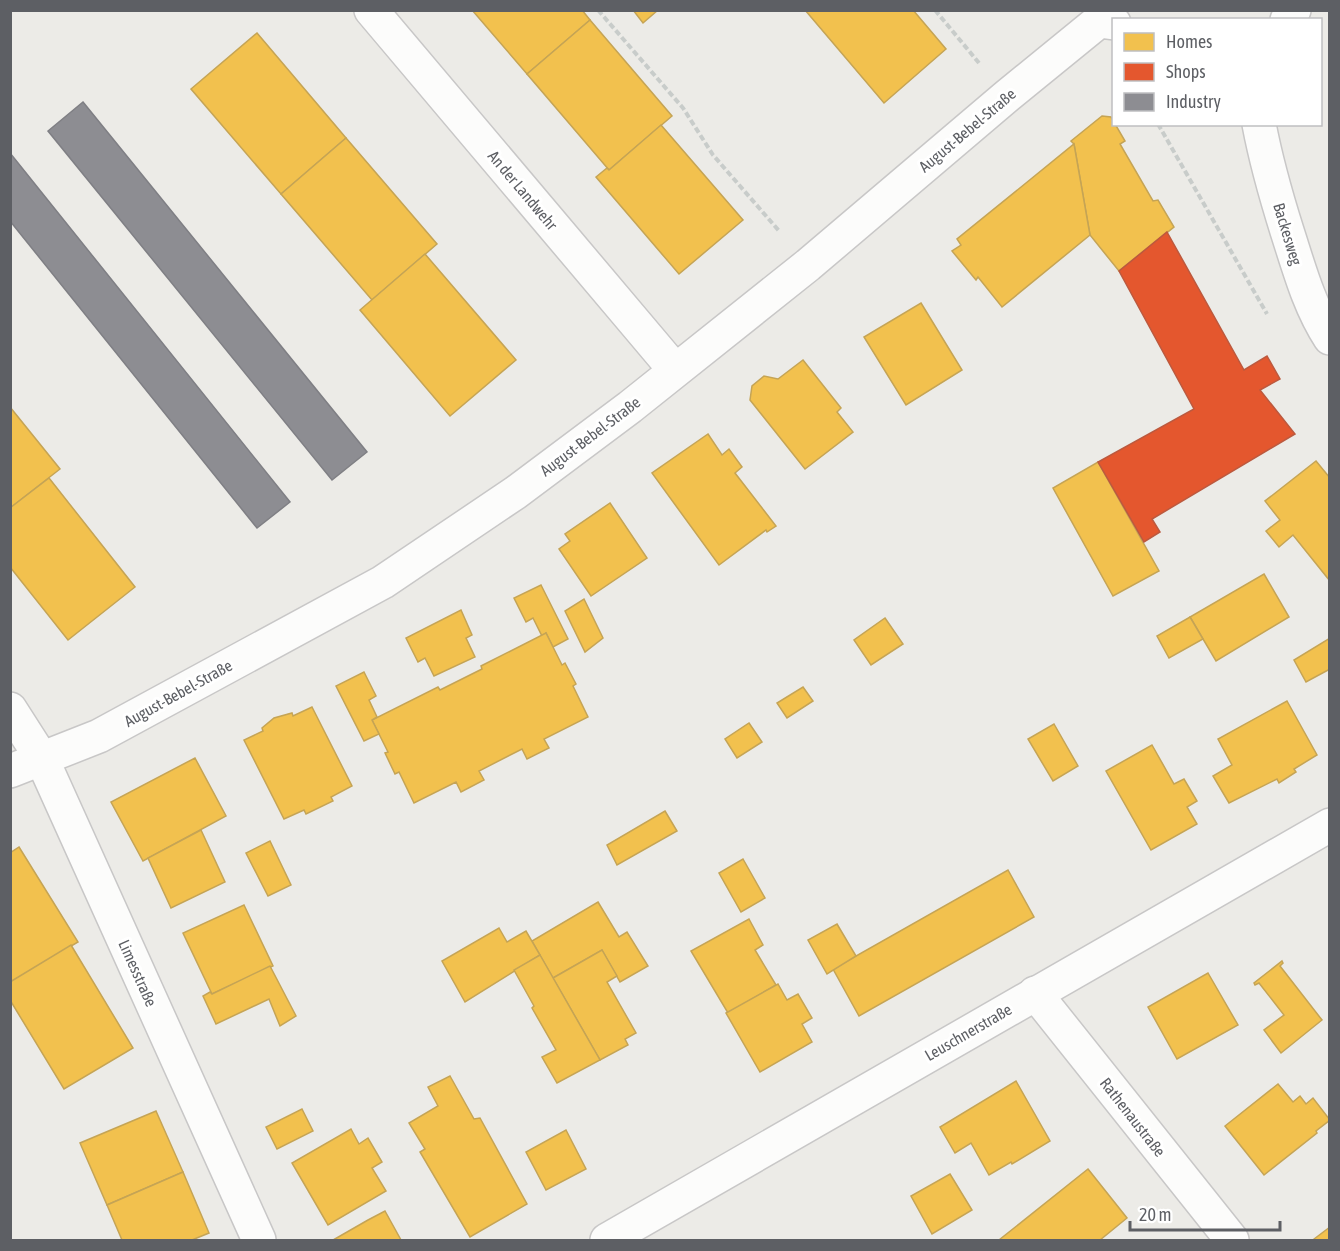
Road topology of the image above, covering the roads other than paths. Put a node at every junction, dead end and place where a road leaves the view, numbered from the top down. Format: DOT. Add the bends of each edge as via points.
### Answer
graph roads {
  1 [pos="371,10"];
  2 [pos="1112,23"];
  3 [pos="1259,126"];
  4 [pos="1329,339"];
  5 [pos="675,370"];
  6 [pos="10,709"];
  7 [pos="42,759"];
  8 [pos="10,771"];
  9 [pos="1329,825"];
  10 [pos="1035,993"];
  11 [pos="259,1240"];
  12 [pos="607,1240"];
  13 [pos="1232,1240"];
  1 -- 5 [label="street, An der Landwehr"];
  2 -- 5 [label="street, August-Bebel-Straße" via="1099,21 808,266"];
  3 -- 4 [label="street, Backesweg" via="1300,272"];
  5 -- 7 [label="street, August-Bebel-Straße" via="515,493 383,582 99,736"];
  6 -- 7 [label="street, Limesstraße"];
  7 -- 8 [label="street, August-Bebel-Straße"];
  7 -- 11 [label="street, Limesstraße"];
  9 -- 10 [label="street, Leuschnerstraße"];
  10 -- 12 [label="street, Leuschnerstraße"];
  10 -- 13 [label="street, Rathenaustraße"];
}
